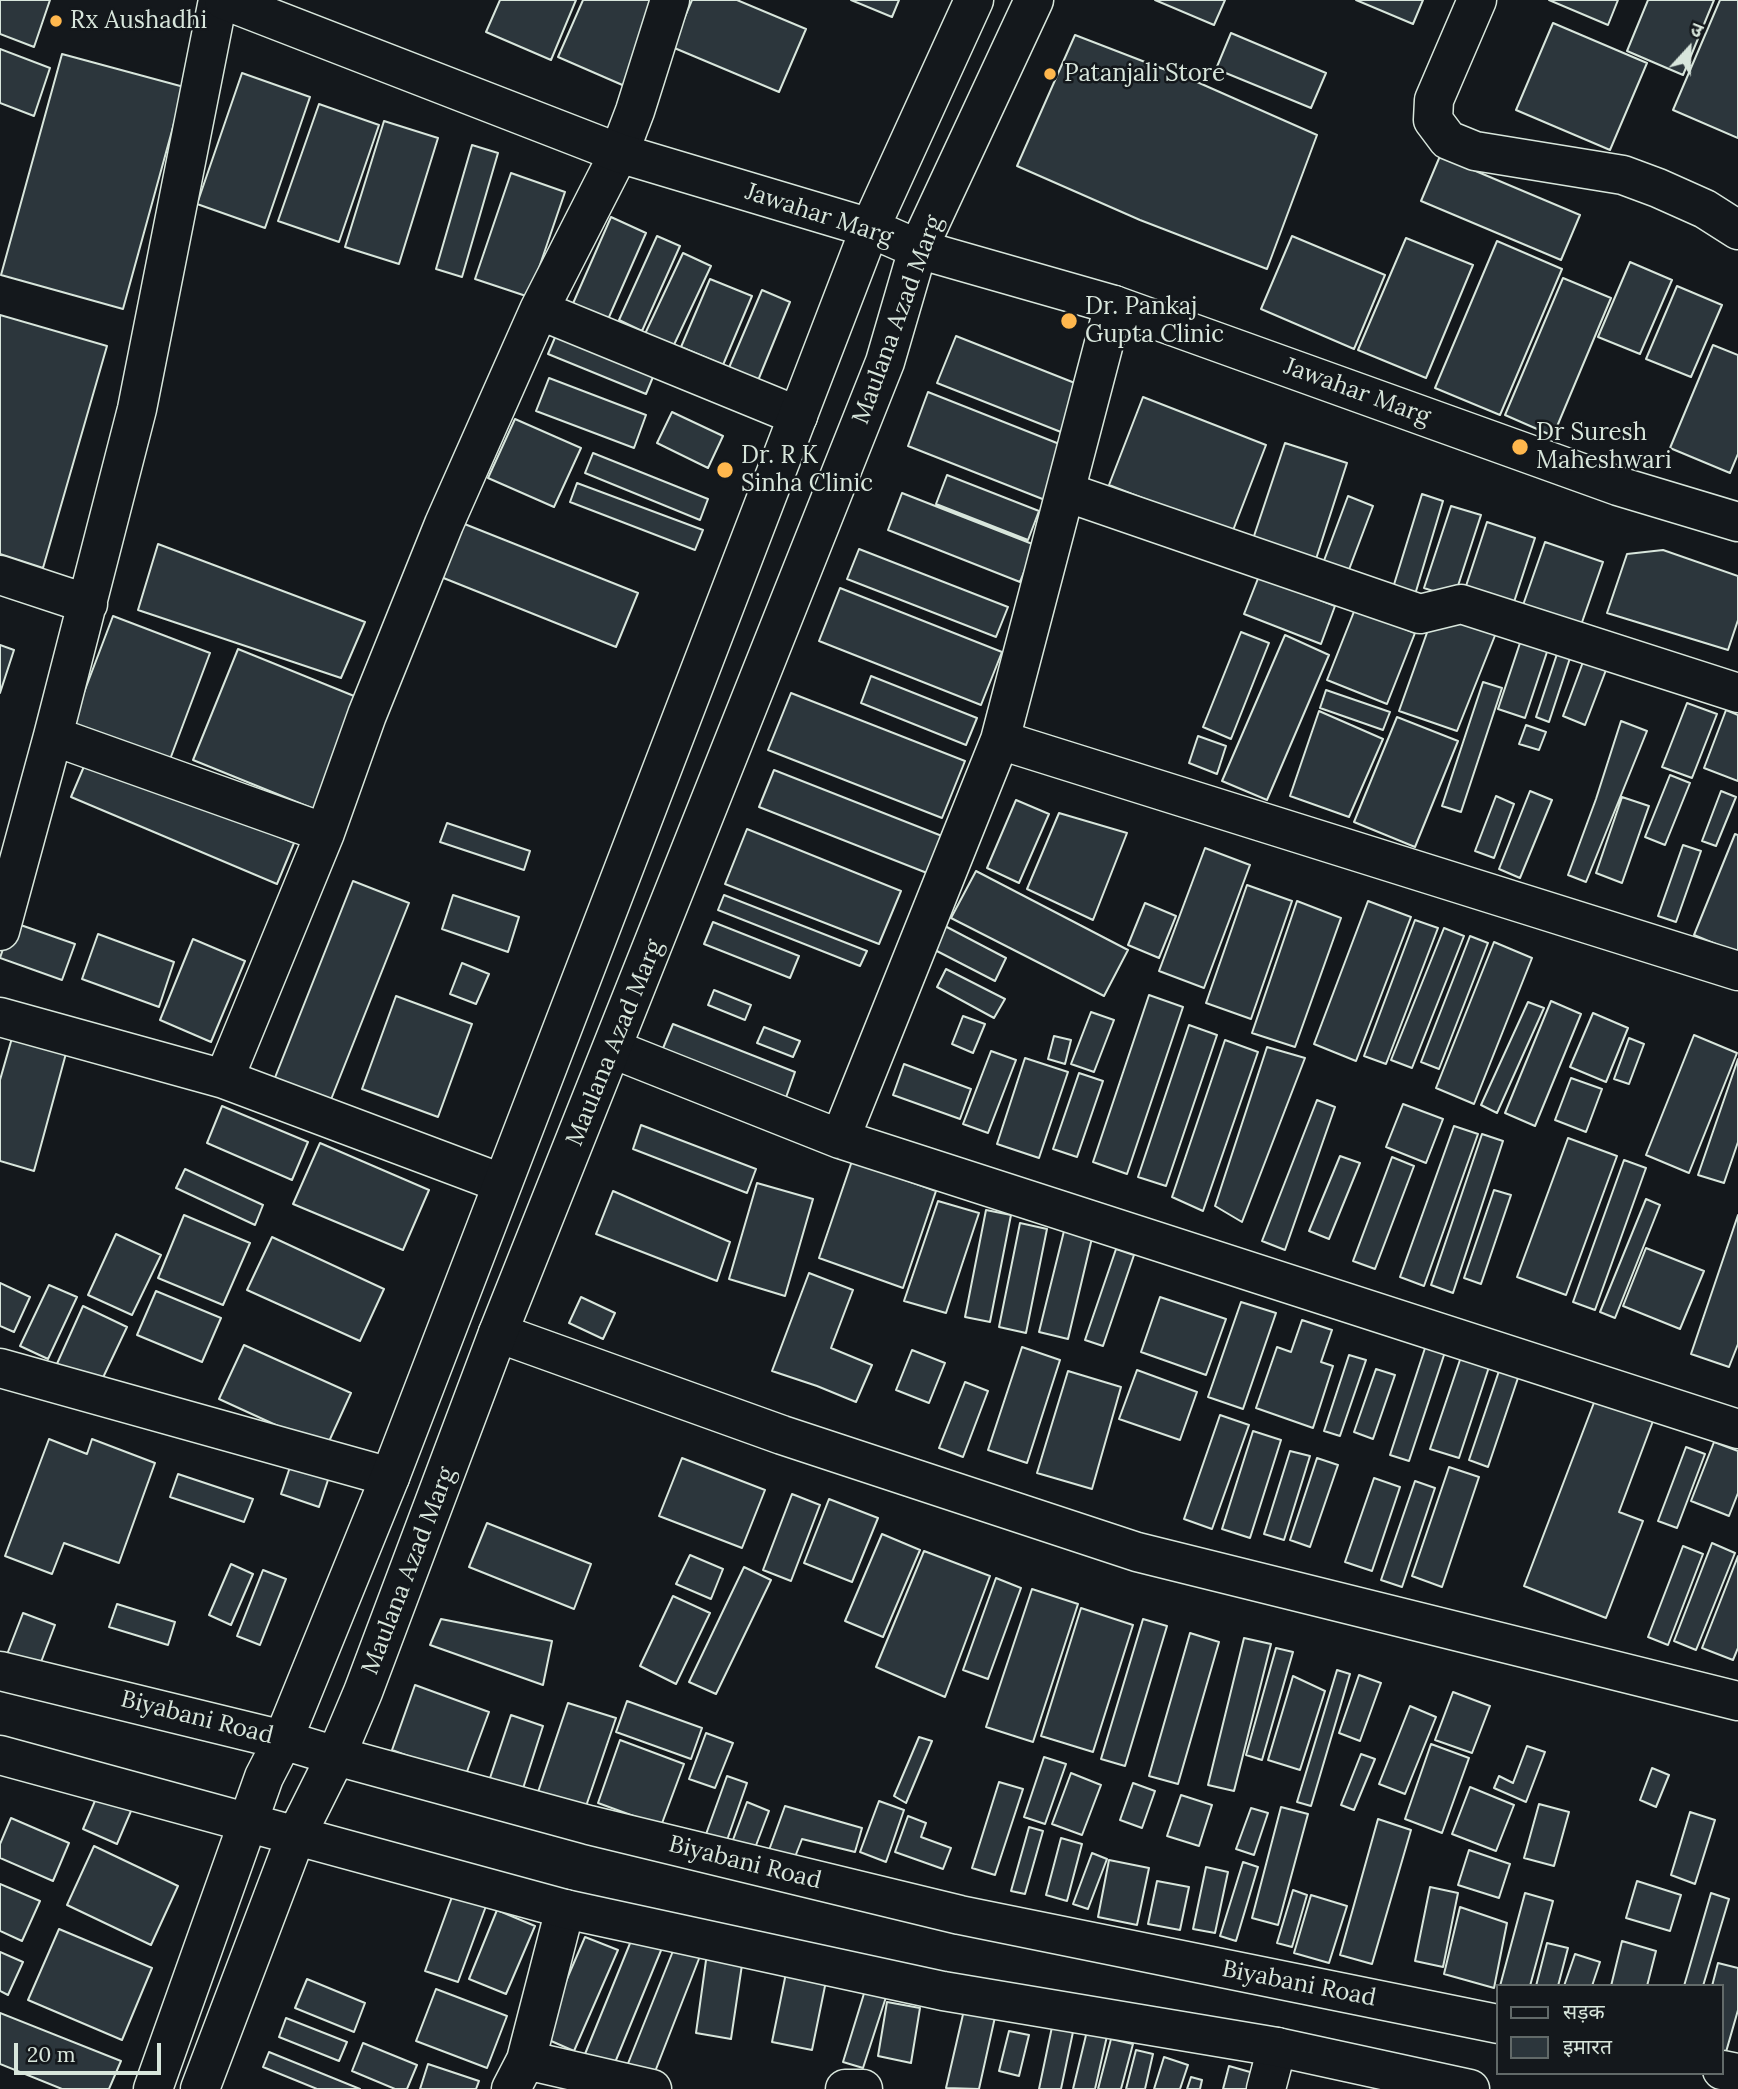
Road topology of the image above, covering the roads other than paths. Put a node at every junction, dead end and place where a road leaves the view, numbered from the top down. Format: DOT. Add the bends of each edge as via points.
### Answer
graph roads {
  1 [pos="218,0"];
  2 [pos="224,0"];
  3 [pos="670,0"];
  4 [pos="974,0"];
  5 [pos="1034,0"];
  6 [pos="1477,0"];
  7 [pos="619,153"];
  8 [pos="870,228"];
  9 [pos="1738,230"];
  10 [pos="918,249"];
  11 [pos="1114,305"];
  12 [pos="539,310"];
  13 [pos="798,415"];
  14 [pos="1066,492"];
  15 [pos="1738,522"];
  16 [pos="0,575"];
  17 [pos="88,604"];
  18 [pos="1738,693"];
  19 [pos="53,736"];
  20 [pos="1000,740"];
  21 [pos="325,833"];
  22 [pos="0,931"];
  23 [pos="1738,971"];
  24 [pos="0,1017"];
  25 [pos="613,1049"];
  26 [pos="223,1079"];
  27 [pos="840,1139"];
  28 [pos="501,1183"];
  29 [pos="498,1333"];
  30 [pos="0,1368"];
  31 [pos="1738,1429"];
  32 [pos="390,1477"];
  33 [pos="0,1671"];
  34 [pos="1738,1701"];
  35 [pos="283,1740"];
  36 [pos="0,1755"];
  37 [pos="336,1756"];
  38 [pos="247,1822"];
  39 [pos="296,1836"];
  40 [pos="565,1909"];
  41 [pos="1496,2024"];
  42 [pos="1277,2047"];
  43 [pos="519,2074"];
  44 [pos="153,2089"];
  45 [pos="201,2089"];
  46 [pos="652,2089"];
  47 [pos="845,2089"];
  48 [pos="863,2089"];
  49 [pos="1266,2089"];
  50 [pos="1470,2089"];
  1 -- 17 [label="street" via="137,409"];
  2 -- 7 [label="street, Jawahar Marg"];
  3 -- 7 [label="street"];
  4 -- 8 [label="street"];
  5 -- 10 [label="street, Maulana Azad Marg"];
  6 -- 9 [label="street" via="1434,100 1433,120 1448,140 1475,150 1623,175 1658,187"];
  7 -- 8 [label="street, Jawahar Marg"];
  7 -- 12 [label="street"];
  8 -- 10 [label="street, Jawahar Marg"];
  8 -- 13 [label="street"];
  10 -- 11 [label="street, Jawahar Marg"];
  10 -- 25 [label="street, Maulana Azad Marg" via="885,362"];
  11 -- 14 [label="street"];
  11 -- 15 [label="street, Jawahar Marg" via="1618,486"];
  12 -- 13 [label="street"];
  12 -- 21 [label="street" via="444,524"];
  13 -- 28 [label="street"];
  14 -- 18 [label="street" via="1420,614 1461,604"];
  14 -- 20 [label="street"];
  16 -- 17 [label="street"];
  17 -- 19 [label="street"];
  19 -- 21 [label="street"];
  19 -- 22 [label="street"];
  20 -- 23 [label="street"];
  20 -- 27 [label="street"];
  21 -- 26 [label="street"];
  24 -- 26 [label="street"];
  25 -- 27 [label="street"];
  25 -- 29 [label="street, Maulana Azad Marg"];
  26 -- 28 [label="street"];
  27 -- 31 [label="street"];
  28 -- 32 [label="street"];
  29 -- 34 [label="street" via="782,1435 1137,1552"];
  29 -- 37 [label="street, Maulana Azad Marg"];
  30 -- 32 [label="street"];
  32 -- 35 [label="street"];
  33 -- 35 [label="street, Biyabani Road"];
  35 -- 37 [label="street, Biyabani Road"];
  35 -- 38 [label="street"];
  36 -- 38 [label="street"];
  37 -- 39 [label="street, Maulana Azad Marg"];
  37 -- 41 [label="street, Biyabani Road" via="589,1825 960,1915"];
  38 -- 39 [label="street"];
  38 -- 44 [label="street"];
  39 -- 40 [label="street"];
  39 -- 45 [label="street, Maulana Azad Marg"];
  40 -- 42 [label="street" via="943,1991"];
  40 -- 43 [label="street"];
  42 -- 49 [label="street"];
  42 -- 50 [label="street"];
  43 -- 46 [label="street"];
  47 -- 48 [label="street"];
}
